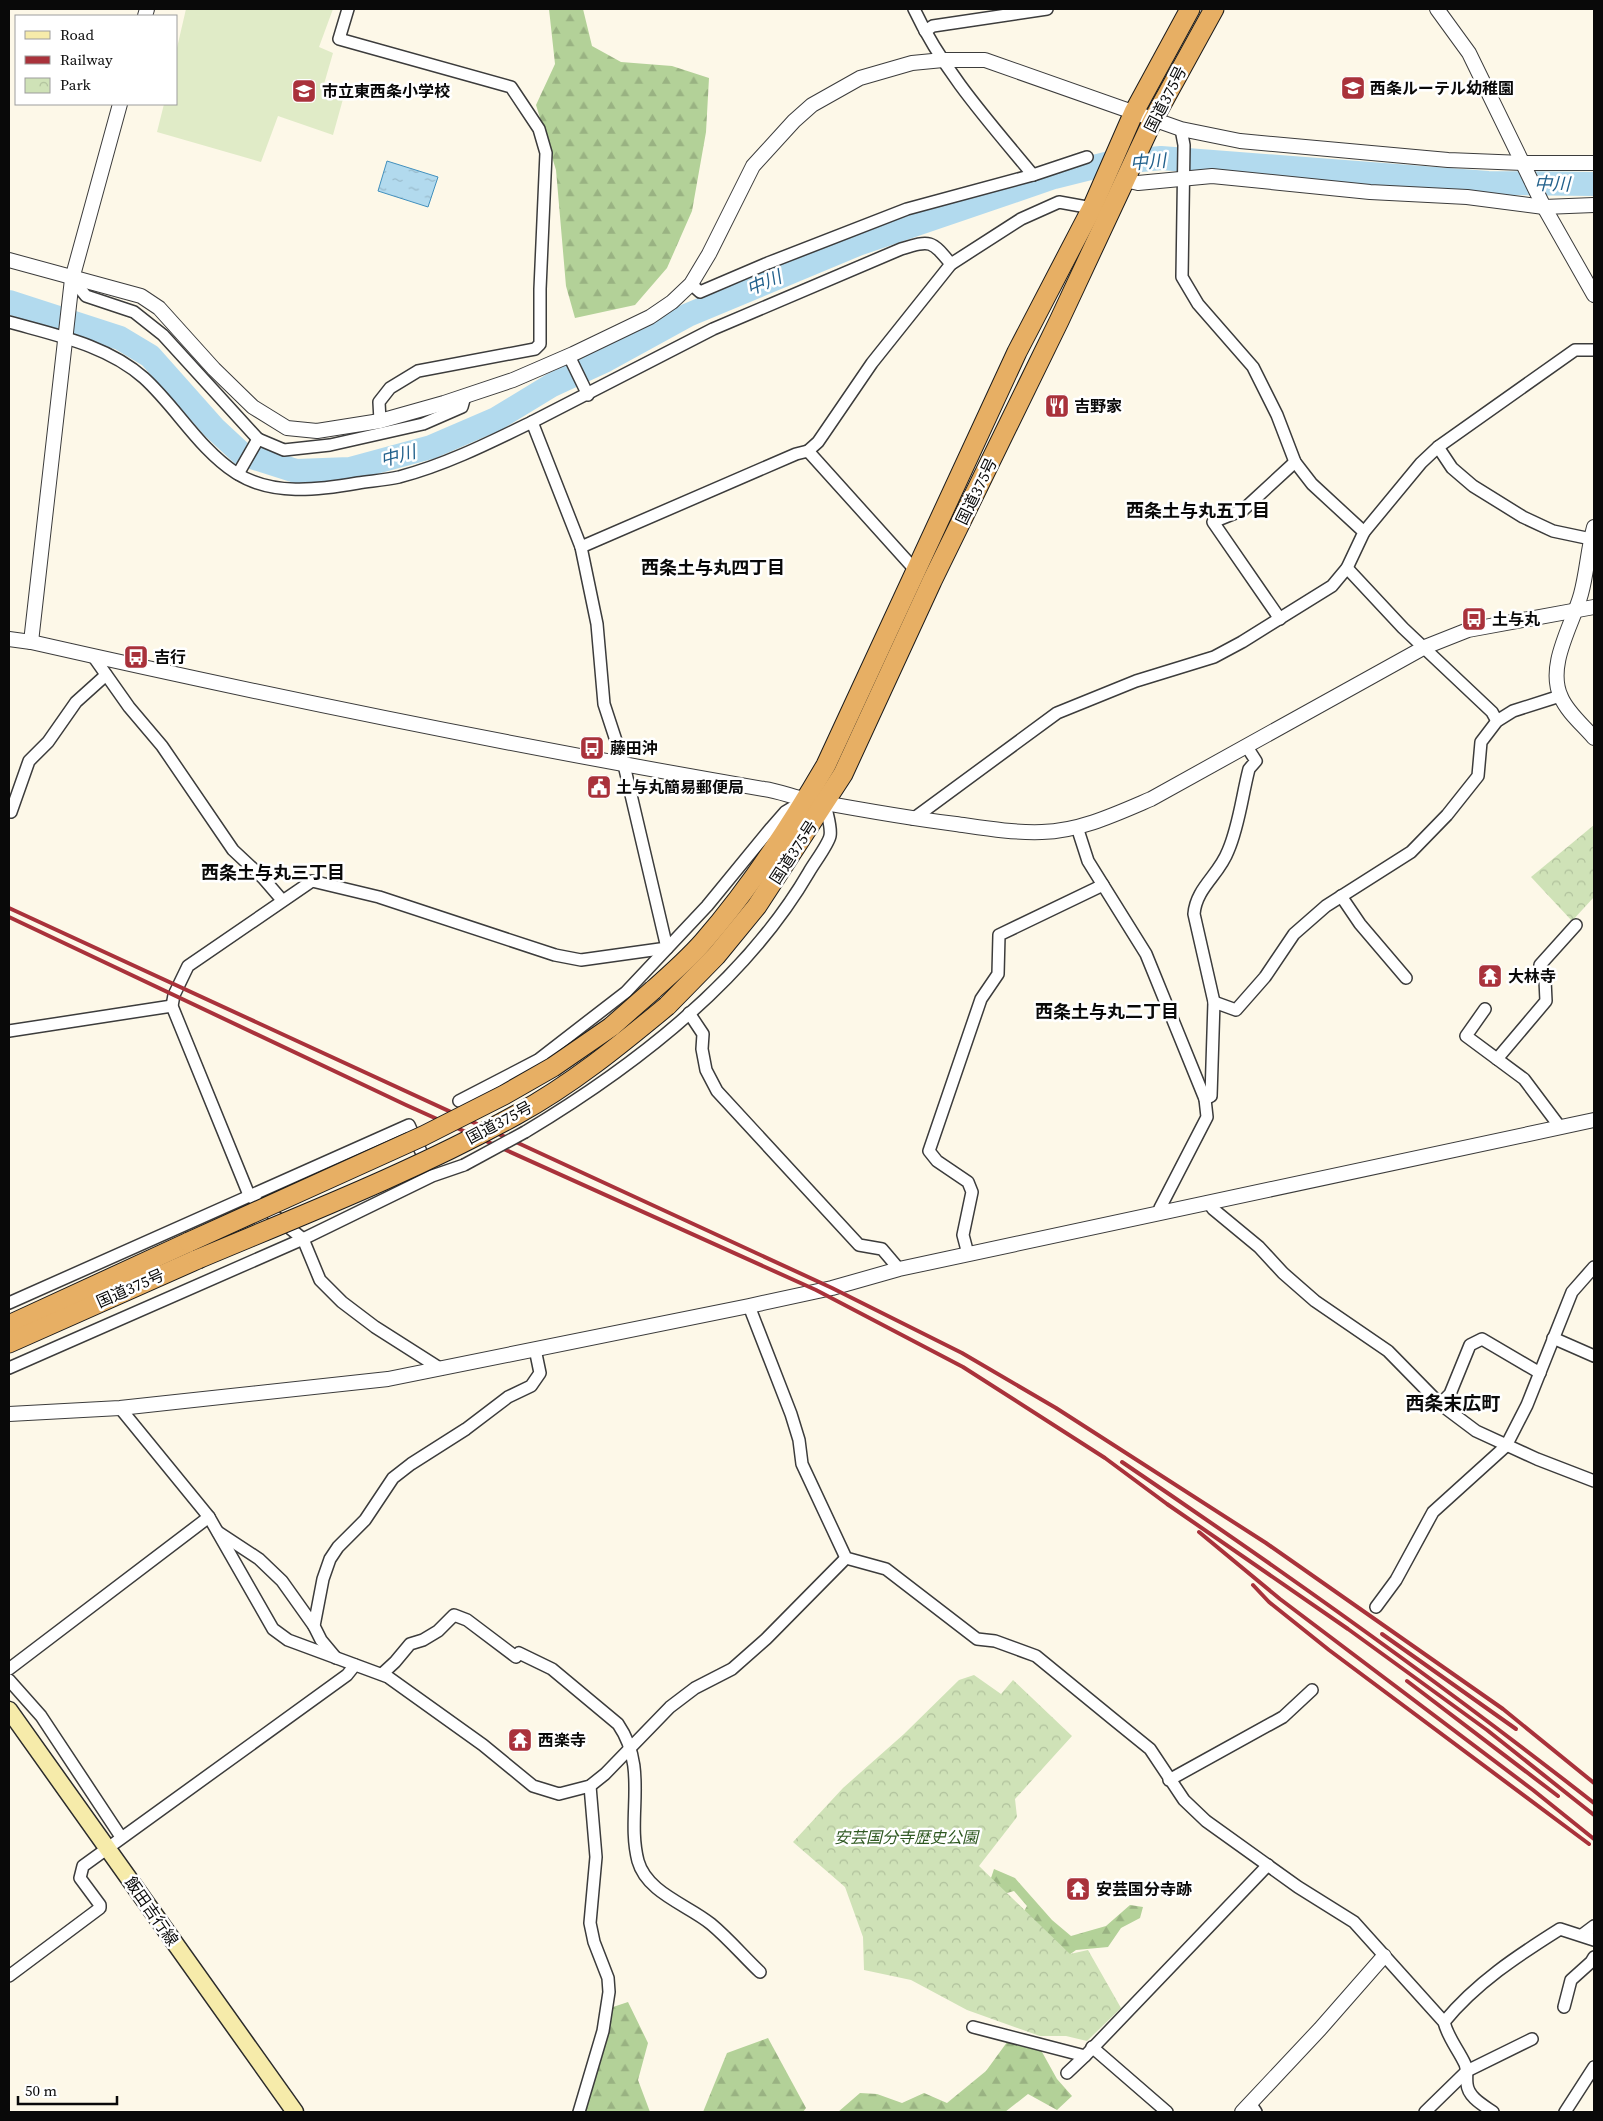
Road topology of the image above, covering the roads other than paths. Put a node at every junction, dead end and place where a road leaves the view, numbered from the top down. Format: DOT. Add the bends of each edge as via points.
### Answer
graph roads {
  1 [pos="348,9"];
  2 [pos="914,9"];
  3 [pos="1048,9"];
  4 [pos="1190,9"];
  5 [pos="1214,9"];
  6 [pos="1437,9"];
  7 [pos="924,31"];
  8 [pos="943,60"];
  9 [pos="120,105"];
  10 [pos="1134,112"];
  11 [pos="1153,120"];
  12 [pos="1181,129"];
  13 [pos="1087,157"];
  14 [pos="1594,163"];
  15 [pos="1525,166"];
  16 [pos="1033,175"];
  17 [pos="1182,176"];
  18 [pos="1126,180"];
  19 [pos="1094,203"];
  20 [pos="1543,205"];
  21 [pos="1594,205"];
  22 [pos="9,260"];
  23 [pos="951,264"];
  24 [pos="72,279"];
  25 [pos="691,284"];
  26 [pos="1594,296"];
  27 [pos="9,322"];
  28 [pos="66,337"];
  29 [pos="1594,350"];
  30 [pos="571,359"];
  31 [pos="588,395"];
  32 [pos="465,396"];
  33 [pos="380,421"];
  34 [pos="532,422"];
  35 [pos="256,441"];
  36 [pos="1438,447"];
  37 [pos="808,451"];
  38 [pos="1294,462"];
  39 [pos="239,472"];
  40 [pos="1364,532"];
  41 [pos="1592,533"];
  42 [pos="581,547"];
  43 [pos="1347,568"];
  44 [pos="917,572"];
  45 [pos="1594,607"];
  46 [pos="1577,609"];
  47 [pos="1280,619"];
  48 [pos="9,639"];
  49 [pos="31,642"];
  50 [pos="1425,647"];
  51 [pos="93,656"];
  52 [pos="106,675"];
  53 [pos="1560,696"];
  54 [pos="1497,722"];
  55 [pos="1594,738"];
  56 [pos="1247,748"];
  57 [pos="624,765"];
  58 [pos="806,799"];
  59 [pos="825,802"];
  60 [pos="9,811"];
  61 [pos="913,819"];
  62 [pos="1077,827"];
  63 [pos="1103,885"];
  64 [pos="1341,896"];
  65 [pos="282,900"];
  66 [pos="1576,925"];
  67 [pos="667,948"];
  68 [pos="1406,978"];
  69 [pos="626,992"];
  70 [pos="1214,1002"];
  71 [pos="172,1006"];
  72 [pos="1485,1009"];
  73 [pos="689,1013"];
  74 [pos="9,1031"];
  75 [pos="662,1036"];
  76 [pos="1497,1059"];
  77 [pos="538,1060"];
  78 [pos="1205,1099"];
  79 [pos="459,1101"];
  80 [pos="570,1105"];
  81 [pos="1594,1120"];
  82 [pos="1560,1127"];
  83 [pos="432,1176"];
  84 [pos="249,1195"];
  85 [pos="1208,1202"];
  86 [pos="1160,1211"];
  87 [pos="303,1239"];
  88 [pos="193,1251"];
  89 [pos="968,1254"];
  90 [pos="899,1269"];
  91 [pos="1593,1271"];
  92 [pos="9,1303"];
  93 [pos="749,1306"];
  94 [pos="9,1325"];
  95 [pos="1553,1338"];
  96 [pos="9,1343"];
  97 [pos="535,1349"];
  98 [pos="1594,1356"];
  99 [pos="9,1368"];
  100 [pos="441,1369"];
  101 [pos="1540,1373"];
  102 [pos="1440,1404"];
  103 [pos="120,1408"];
  104 [pos="9,1414"];
  105 [pos="1506,1446"];
  106 [pos="1594,1481"];
  107 [pos="209,1517"];
  108 [pos="217,1532"];
  109 [pos="846,1558"];
  110 [pos="1376,1607"];
  111 [pos="314,1626"];
  112 [pos="337,1659"];
  113 [pos="355,1666"];
  114 [pos="9,1670"];
  115 [pos="382,1674"];
  116 [pos="9,1680"];
  117 [pos="1312,1690"];
  118 [pos="9,1710"];
  119 [pos="629,1748"];
  120 [pos="1169,1780"];
  121 [pos="590,1786"];
  122 [pos="121,1837"];
  123 [pos="106,1847"];
  124 [pos="1268,1865"];
  125 [pos="1594,1926"];
  126 [pos="1582,1935"];
  127 [pos="1594,1940"];
  128 [pos="1384,1956"];
  129 [pos="1594,1957"];
  130 [pos="760,1972"];
  131 [pos="9,1976"];
  132 [pos="1564,2007"];
  133 [pos="1444,2022"];
  134 [pos="973,2028"];
  135 [pos="1532,2040"];
  136 [pos="1088,2052"];
  137 [pos="1594,2067"];
  138 [pos="1467,2071"];
  139 [pos="1067,2073"];
  140 [pos="1250,2109"];
  141 [pos="295,2112"];
  142 [pos="579,2112"];
  143 [pos="1168,2112"];
  144 [pos="1425,2112"];
  145 [pos="1493,2112"];
  146 [pos="1565,2112"];
  1 -- 33 [label="street" via="339,39 511,87 539,129 546,153 540,344 535,349 418,371 390,388 379,402"];
  2 -- 7 [label="street"];
  3 -- 7 [label="street" via="933,26"];
  4 -- 10 [label="highway, 国道375号"];
  5 -- 11 [label="highway, 国道375号"];
  6 -- 15 [label="street" via="1469,53"];
  7 -- 8 [label="street"];
  8 -- 10 [label="street" via="984,60"];
  8 -- 16 [label="street"];
  8 -- 25 [label="street" via="912,63 860,78 812,105 753,166"];
  9 -- 24 [label="street"];
  10 -- 11 [label="street"];
  10 -- 19 [label="highway, 国道375号"];
  11 -- 12 [label="street"];
  11 -- 18 [label="highway, 国道375号"];
  12 -- 15 [label="street" via="1240,141"];
  12 -- 17 [label="street" via="1184,145"];
  13 -- 16 [label="street"];
  14 -- 15 [label="street"];
  15 -- 20 [label="street"];
  16 -- 25 [label="street" via="907,209 700,292"];
  17 -- 18 [label="street" via="1138,183"];
  17 -- 20 [label="street"];
  17 -- 38 [label="street" via="1182,277 1198,304 1253,367 1277,415"];
  18 -- 59 [label="highway, 国道375号" via="842,774"];
  19 -- 23 [label="street" via="1059,202 1022,220"];
  19 -- 44 [label="highway, 国道375号" via="1018,352"];
  20 -- 21 [label="street"];
  20 -- 26 [label="street"];
  22 -- 24 [label="street"];
  23 -- 31 [label="street" via="934,244 925,242 901,249 713,328"];
  23 -- 37 [label="street"];
  24 -- 28 [label="street"];
  24 -- 33 [label="street" via="141,296 153,304 253,407 287,428 317,431"];
  24 -- 35 [label="street" via="86,296 134,312 163,335"];
  25 -- 30 [label="street" via="650,317"];
  27 -- 28 [label="street"];
  28 -- 39 [label="street" via="127,364 144,378 224,465"];
  28 -- 49 [label="street"];
  29 -- 36 [label="street" via="1575,350"];
  30 -- 31 [label="street"];
  30 -- 32 [label="street"];
  31 -- 34 [label="street"];
  32 -- 33 [label="street"];
  32 -- 35 [label="street" via="462,407 423,424 330,445 284,450"];
  34 -- 39 [label="street" via="465,454 398,477 332,488 290,489 254,482"];
  34 -- 42 [label="street"];
  35 -- 39 [label="street"];
  36 -- 40 [label="street"];
  36 -- 41 [label="street" via="1452,468 1473,486 1523,517 1552,531"];
  37 -- 42 [label="street"];
  37 -- 44 [label="street"];
  38 -- 40 [label="street" via="1312,484"];
  38 -- 47 [label="street" via="1242,510 1213,522"];
  40 -- 43 [label="street"];
  41 -- 46 [label="street"];
  42 -- 57 [label="street" via="597,624 604,704"];
  43 -- 47 [label="street" via="1332,586"];
  43 -- 50 [label="street"];
  44 -- 58 [label="highway, 国道375号" via="826,765"];
  45 -- 46 [label="street"];
  46 -- 50 [label="street" via="1468,630"];
  46 -- 53 [label="street" via="1564,638 1556,677"];
  47 -- 61 [label="street" via="1214,657 1136,681 1057,713"];
  48 -- 49 [label="street"];
  49 -- 51 [label="street"];
  50 -- 54 [label="street" via="1492,712"];
  50 -- 56 [label="street"];
  51 -- 52 [label="street"];
  51 -- 57 [label="street" via="235,689"];
  52 -- 60 [label="street" via="76,702 48,742 29,761"];
  52 -- 65 [label="street" via="162,746 233,850"];
  53 -- 54 [label="street" via="1513,711"];
  53 -- 55 [label="street"];
  54 -- 64 [label="street" via="1481,742 1478,776 1447,815 1411,852"];
  56 -- 62 [label="street" via="1151,798"];
  56 -- 70 [label="street" via="1256,761 1249,769 1229,850 1222,867 1206,883 1195,902 1194,914"];
  57 -- 58 [label="street"];
  57 -- 67 [label="street"];
  58 -- 59 [label="street"];
  58 -- 67 [label="street" via="785,812 770,828 707,906"];
  58 -- 88 [label="highway, 国道375号, bridge" via="754,878 702,943 611,1027 553,1067 504,1095"];
  59 -- 61 [label="street"];
  59 -- 73 [label="street" via="830,836 796,893 766,933"];
  59 -- 88 [label="highway, 国道375号, bridge" via="757,906 716,956 667,1006 560,1087 517,1114 426,1160"];
  61 -- 62 [label="street" via="1008,831 1044,832"];
  62 -- 63 [label="street" via="1088,861"];
  63 -- 78 [label="street" via="1146,954"];
  63 -- 89 [label="street" via="999,935 998,974 981,999 929,1151 937,1161 968,1182 972,1192 963,1235"];
  64 -- 68 [label="street" via="1360,924"];
  64 -- 70 [label="street" via="1294,934 1265,977 1236,1010"];
  65 -- 67 [label="street" via="312,881 370,895 555,955 581,960"];
  65 -- 71 [label="street" via="188,966"];
  66 -- 76 [label="street" via="1540,965 1546,1001"];
  67 -- 69 [label="street"];
  69 -- 75 [label="street"];
  69 -- 77 [label="street"];
  70 -- 78 [label="street" via="1210,1096"];
  71 -- 74 [label="street"];
  71 -- 84 [label="street"];
  72 -- 76 [label="street" via="1466,1036"];
  73 -- 75 [label="street"];
  73 -- 90 [label="street" via="703,1034 706,1070 717,1091 859,1245 882,1250"];
  75 -- 80 [label="street"];
  76 -- 82 [label="street" via="1524,1079"];
  77 -- 79 [label="street"];
  77 -- 80 [label="street"];
  78 -- 86 [label="street" via="1207,1117"];
  80 -- 83 [label="street, bridge" via="464,1165"];
  81 -- 82 [label="street"];
  82 -- 85 [label="street"];
  83 -- 84 [label="street" via="409,1125"];
  83 -- 87 [label="street"];
  84 -- 87 [label="street"];
  84 -- 92 [label="street"];
  85 -- 86 [label="street"];
  85 -- 102 [label="street" via="1315,1301 1388,1351"];
  86 -- 89 [label="street"];
  87 -- 99 [label="street"];
  87 -- 100 [label="street" via="320,1280 342,1302"];
  88 -- 94 [label="highway, 国道375号"];
  88 -- 96 [label="highway, 国道375号"];
  89 -- 90 [label="street"];
  90 -- 93 [label="street"];
  91 -- 95 [label="street" via="1572,1292"];
  93 -- 97 [label="street"];
  93 -- 109 [label="street" via="791,1414 802,1464"];
  95 -- 98 [label="street"];
  95 -- 101 [label="street"];
  97 -- 100 [label="street"];
  97 -- 111 [label="street" via="540,1373 531,1386 508,1397 394,1478 365,1520 338,1546 323,1579"];
  100 -- 103 [label="street" via="379,1380"];
  101 -- 102 [label="street" via="1482,1339 1470,1346 1450,1394"];
  101 -- 105 [label="street"];
  102 -- 105 [label="street" via="1476,1431"];
  103 -- 104 [label="street"];
  103 -- 107 [label="street"];
  105 -- 106 [label="street"];
  105 -- 110 [label="street" via="1432,1512 1396,1580"];
  107 -- 108 [label="street"];
  107 -- 114 [label="street"];
  108 -- 111 [label="street" via="259,1559 282,1581"];
  108 -- 112 [label="street" via="273,1629 288,1640"];
  109 -- 119 [label="street" via="732,1669 695,1688 670,1707"];
  109 -- 120 [label="street" via="886,1569 977,1639 995,1641 1036,1656 1150,1749"];
  111 -- 112 [label="street"];
  112 -- 113 [label="street"];
  113 -- 115 [label="street"];
  113 -- 122 [label="street" via="347,1675"];
  115 -- 119 [label="street" via="410,1644 438,1631 454,1615 467,1620 516,1657 519,1653 552,1669 618,1724"];
  115 -- 121 [label="street" via="482,1745 533,1786 559,1794"];
  116 -- 122 [label="street" via="41,1716"];
  117 -- 120 [label="street" via="1283,1717"];
  118 -- 123 [label="main road, 飯田吉行線"];
  119 -- 121 [label="street"];
  119 -- 130 [label="street" via="637,1783 635,1832 638,1861 647,1878 674,1901 711,1924"];
  120 -- 124 [label="street" via="1206,1821"];
  121 -- 142 [label="street" via="596,1857 590,1923 608,1978 609,1992 603,2031"];
  122 -- 123 [label="street"];
  123 -- 131 [label="street" via="82,1866 80,1872 80,1878 100,1908"];
  123 -- 141 [label="main road, 飯田吉行線"];
  124 -- 128 [label="street" via="1354,1922"];
  124 -- 136 [label="street"];
  125 -- 126 [label="street"];
  126 -- 127 [label="street"];
  126 -- 133 [label="street" via="1560,1929 1504,1964"];
  128 -- 133 [label="street"];
  128 -- 140 [label="street"];
  129 -- 132 [label="street" via="1571,1980"];
  133 -- 138 [label="street"];
  134 -- 136 [label="street"];
  135 -- 138 [label="street"];
  136 -- 139 [label="street"];
  136 -- 143 [label="street"];
  137 -- 146 [label="street"];
  138 -- 144 [label="street"];
  138 -- 145 [label="street" via="1466,2086 1475,2100"];
}
